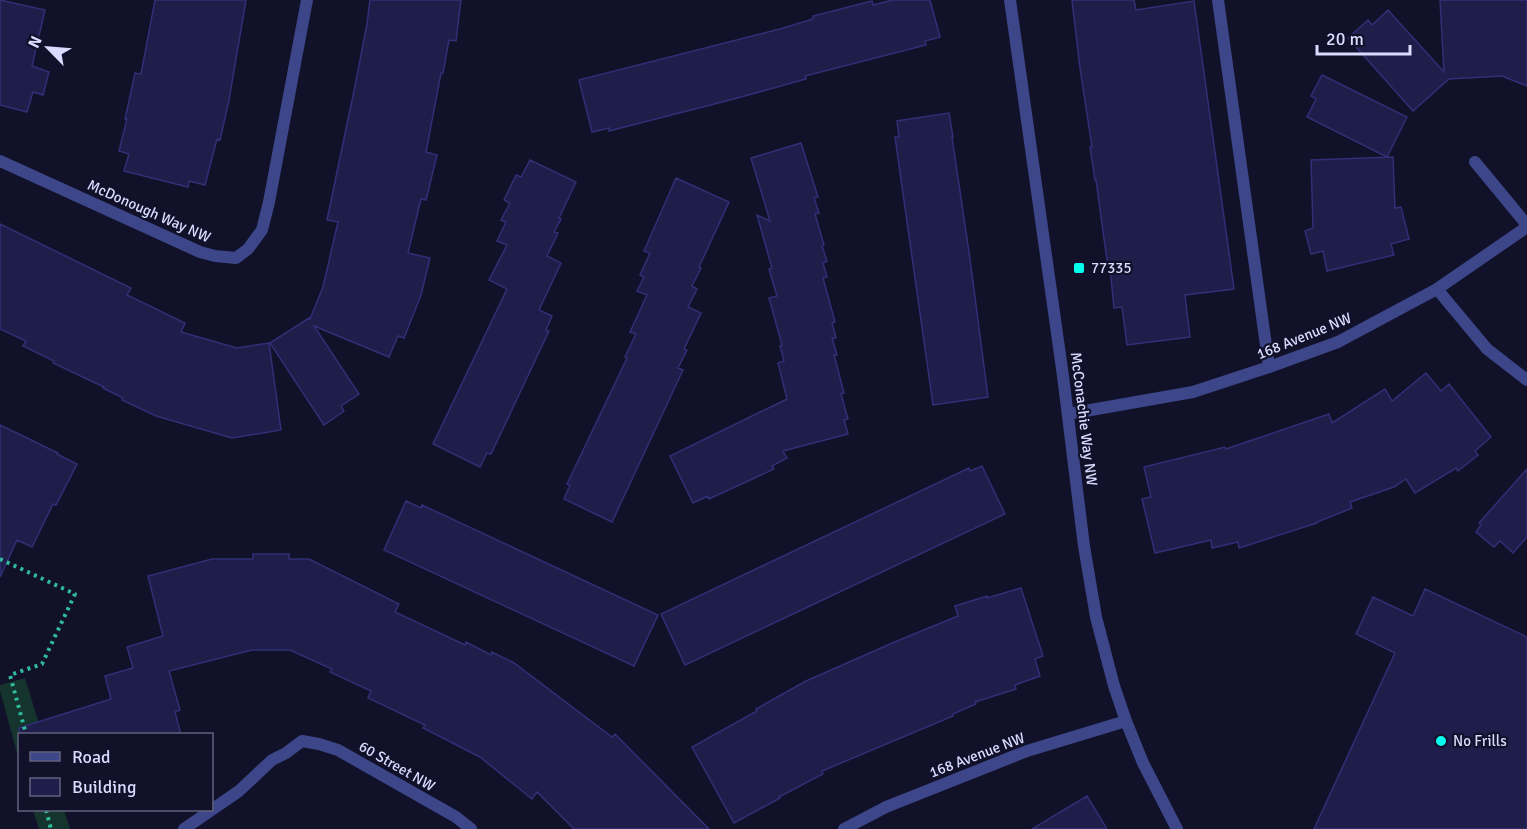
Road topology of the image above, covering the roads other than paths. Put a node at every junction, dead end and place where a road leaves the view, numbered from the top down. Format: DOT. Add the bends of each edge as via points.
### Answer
graph roads {
  1 [pos="307,0"];
  2 [pos="1010,0"];
  3 [pos="1218,0"];
  4 [pos="0,162"];
  5 [pos="1475,162"];
  6 [pos="1527,226"];
  7 [pos="1437,289"];
  8 [pos="1269,367"];
  9 [pos="1527,380"];
  10 [pos="1068,414"];
  11 [pos="1126,721"];
  12 [pos="213,809"];
  13 [pos="210,811"];
  14 [pos="184,829"];
  15 [pos="471,829"];
  16 [pos="844,829"];
  17 [pos="1177,829"];
  1 -- 4 [label="street, McDonough Way NW" via="262,230 249,249 236,258 200,252"];
  2 -- 10 [label="street, McConachie Way NW"];
  3 -- 8 [label="street"];
  5 -- 6 [label="street, 168 Avenue NW"];
  6 -- 7 [label="street, 168 Avenue NW"];
  7 -- 8 [label="street, 168 Avenue NW" via="1338,342"];
  7 -- 9 [label="street" via="1487,349"];
  8 -- 10 [label="street, 168 Avenue NW" via="1193,392"];
  10 -- 11 [label="street, McConachie Way NW" via="1096,616"];
  11 -- 16 [label="street, 168 Avenue NW" via="1027,751 886,807"];
  11 -- 17 [label="street, McConachie Way NW"];
  12 -- 15 [label="street, 60 Street NW" via="272,760 302,741 338,750"];
  13 -- 14 [label="street, 60 Street NW"];
}
